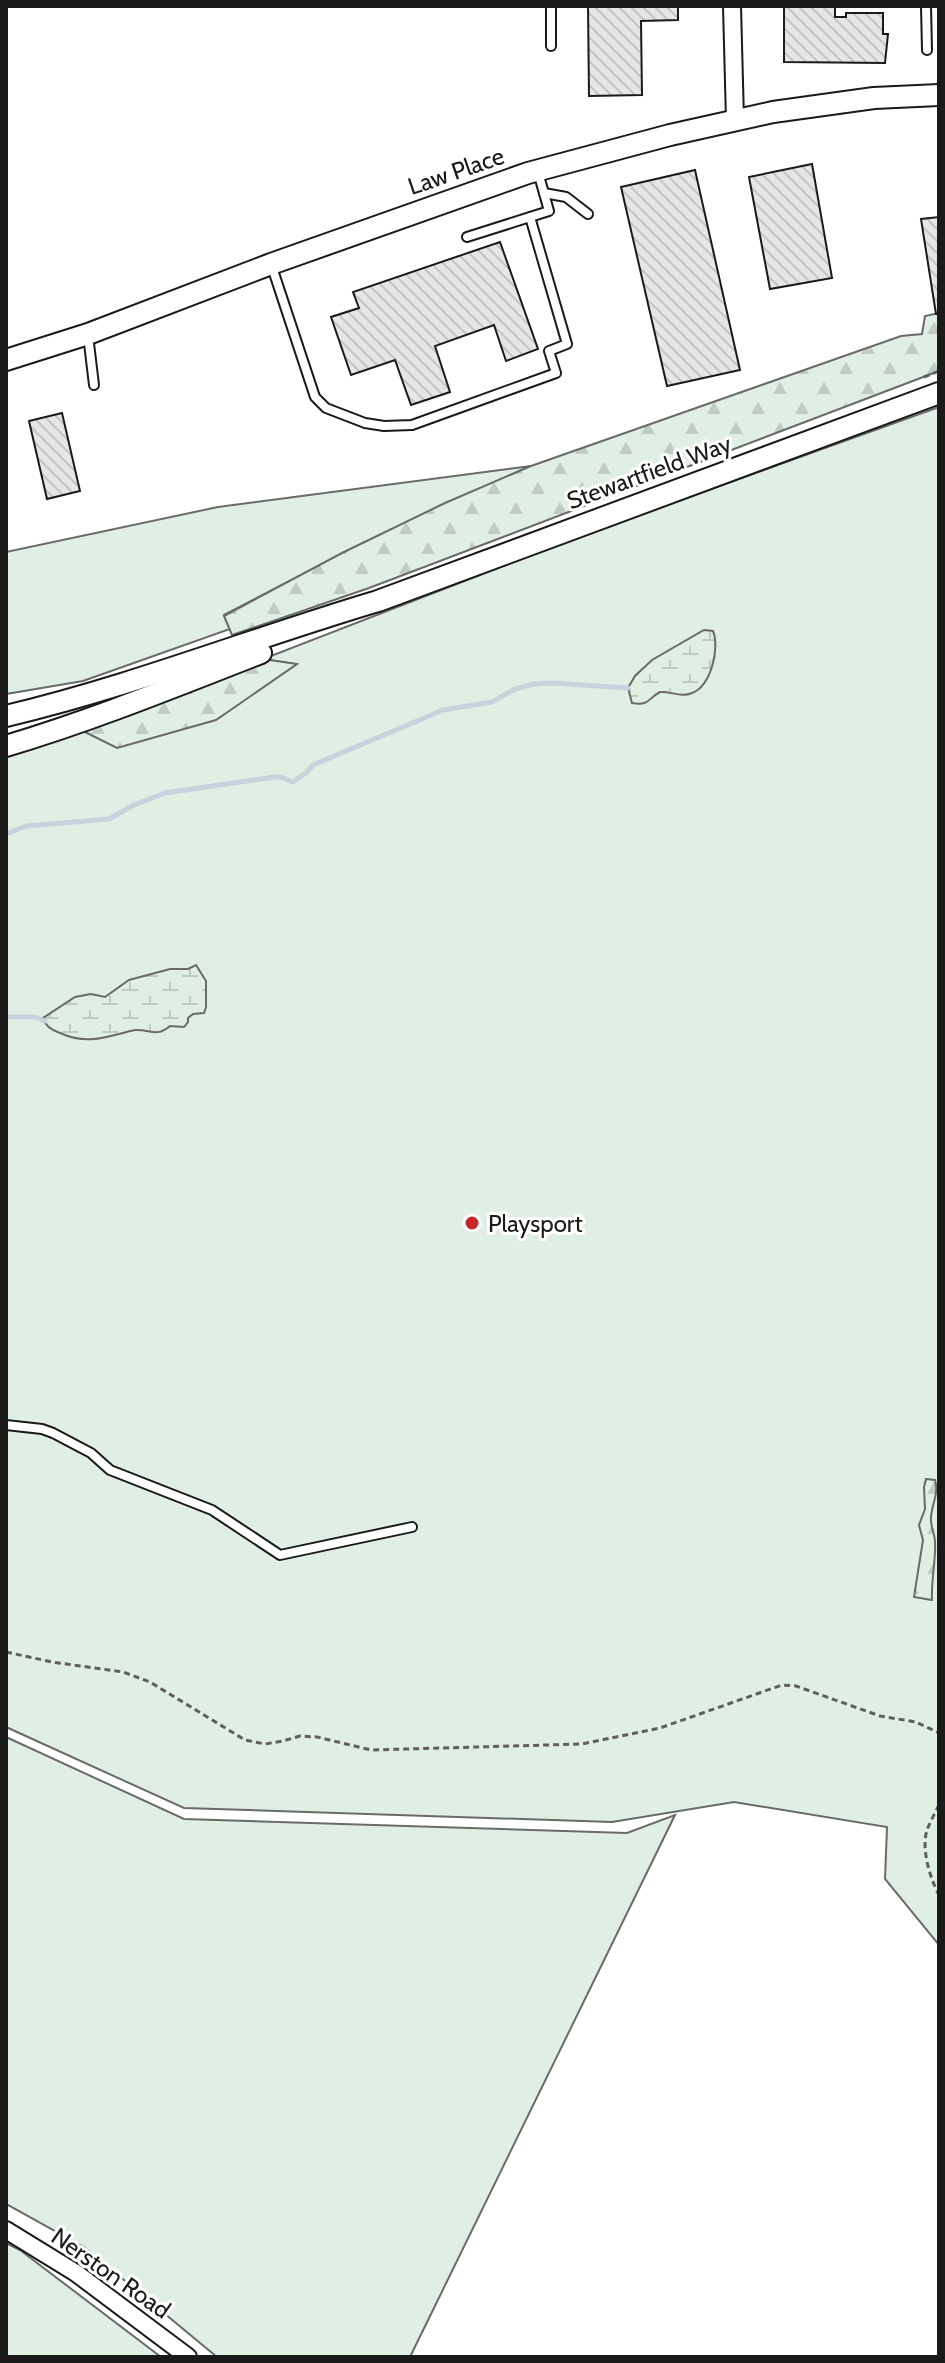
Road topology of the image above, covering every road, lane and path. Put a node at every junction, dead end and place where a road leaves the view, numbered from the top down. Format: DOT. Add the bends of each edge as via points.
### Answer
graph roads {
  1 [pos="551,6"];
  2 [pos="732,6"];
  3 [pos="926,6"];
  4 [pos="551,46"];
  5 [pos="927,50"];
  6 [pos="939,95"];
  7 [pos="735,120"];
  8 [pos="537,171"];
  9 [pos="544,193"];
  10 [pos="588,214"];
  11 [pos="530,217"];
  12 [pos="467,237"];
  13 [pos="271,264"];
  14 [pos="88,334"];
  15 [pos="6,360"];
  16 [pos="94,385"];
  17 [pos="939,393"];
  18 [pos="378,601"];
  19 [pos="6,716"];
  20 [pos="6,746"];
  21 [pos="6,1425"];
  22 [pos="412,1527"];
  23 [pos="6,1652"];
  24 [pos="939,1733"];
  25 [pos="939,1805"];
  26 [pos="939,1895"];
  27 [pos="6,2230"];
  28 [pos="188,2357"];
  1 -- 4 [label="lane"];
  2 -- 7 [label="street"];
  3 -- 5 [label="lane"];
  6 -- 7 [label="street, Law Place" via="874,98"];
  7 -- 8 [label="street, Law Place"];
  8 -- 9 [label="lane"];
  8 -- 13 [label="street, Law Place"];
  9 -- 10 [label="lane" via="566,197"];
  9 -- 11 [label="lane" via="549,211"];
  11 -- 12 [label="lane"];
  11 -- 13 [label="lane" via="567,344 549,351 556,373 412,425 346,418 315,397"];
  13 -- 14 [label="street, Law Place"];
  14 -- 15 [label="street, Law Place"];
  14 -- 16 [label="lane"];
  17 -- 18 [label="street, Stewartfield Way"];
  18 -- 19 [label="street, Stewartfield Way" via="138,680"];
  18 -- 20 [label="street, Stewartfield Way" via="144,699"];
  21 -- 22 [label="lane" via="53,1433 110,1470 212,1510 280,1555"];
  23 -- 24 [label="path" via="123,1672 150,1682 245,1740 265,1744 300,1736 371,1750 582,1744 660,1728 782,1685"];
  25 -- 26 [label="path" via="926,1832 926,1852"];
  27 -- 28 [label="street, Nerston Road" via="76,2273"];
}
